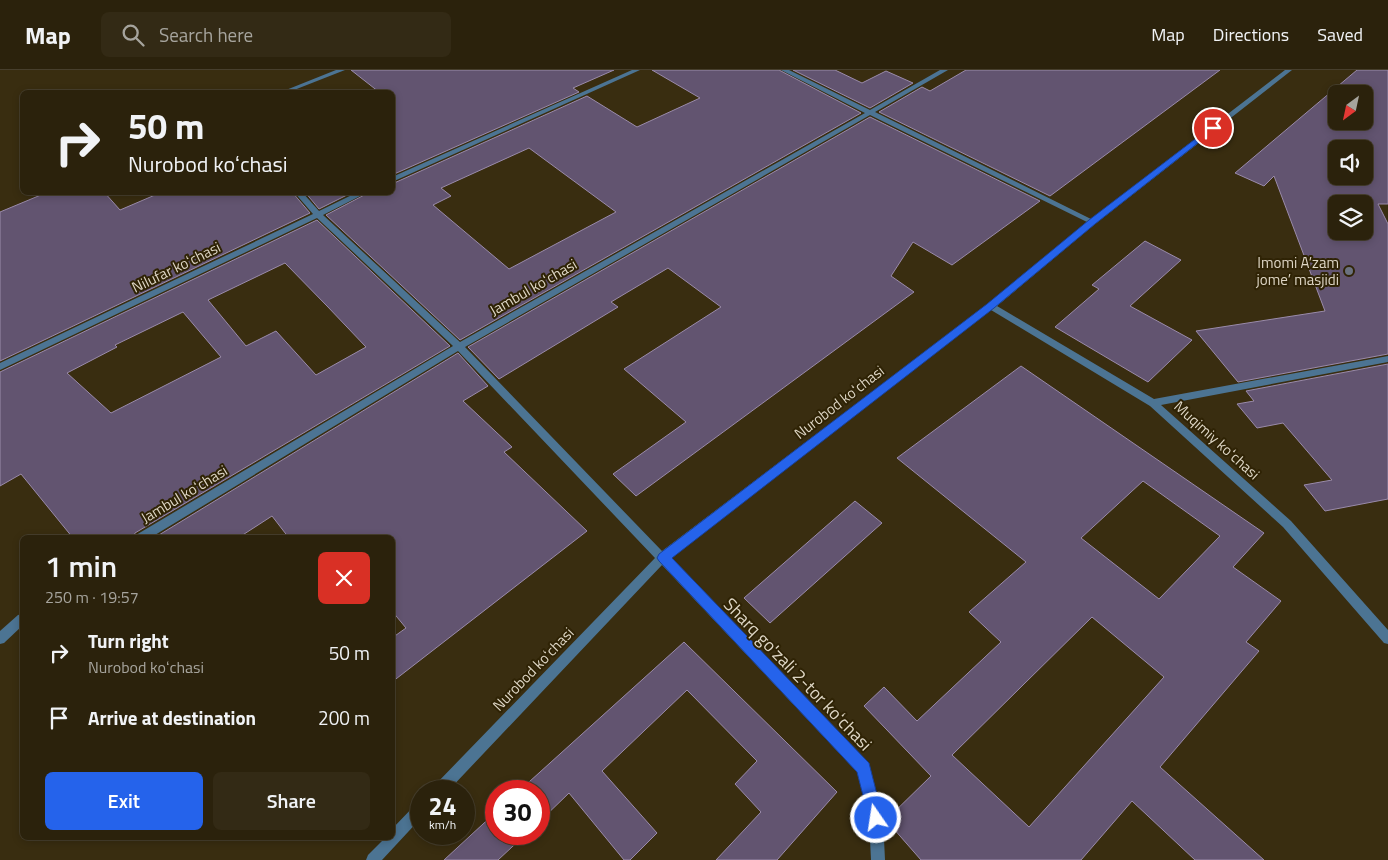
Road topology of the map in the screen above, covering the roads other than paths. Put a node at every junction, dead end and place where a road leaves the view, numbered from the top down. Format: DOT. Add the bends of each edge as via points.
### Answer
graph roads {
  1 [pos="342,70"];
  2 [pos="637,70"];
  3 [pos="784,70"];
  4 [pos="944,70"];
  5 [pos="1289,70"];
  6 [pos="289,90"];
  7 [pos="869,112"];
  8 [pos="395,179"];
  9 [pos="300,195"];
  10 [pos="358,195"];
  11 [pos="317,214"];
  12 [pos="1092,222"];
  13 [pos="991,306"];
  14 [pos="459,346"];
  15 [pos="1388,359"];
  16 [pos="0,367"];
  17 [pos="1153,403"];
  18 [pos="145,535"];
  19 [pos="663,558"];
  20 [pos="20,622"];
  21 [pos="0,639"];
  22 [pos="1388,639"];
  23 [pos="449,780"];
  24 [pos="410,821"];
  25 [pos="395,837"];
  26 [pos="392,840"];
  27 [pos="373,860"];
  28 [pos="878,860"];
  1 -- 6 [label="street"];
  2 -- 8 [label="street"];
  3 -- 7 [label="street"];
  4 -- 7 [label="street, Jambul koʻchasi"];
  5 -- 12 [label="street, Nurobod koʻchasi"];
  7 -- 12 [label="street"];
  7 -- 14 [label="street, Jambul koʻchasi"];
  9 -- 11 [label="street, Sharq go'zali 2-tor koʻchasi"];
  10 -- 11 [label="street, Nilufar koʻchasi"];
  11 -- 14 [label="street, Sharq go'zali 2-tor koʻchasi"];
  11 -- 16 [label="street, Nilufar koʻchasi"];
  12 -- 13 [label="street, Nurobod koʻchasi"];
  13 -- 17 [label="street, Muqimiy koʻchasi"];
  13 -- 19 [label="street, Nurobod koʻchasi"];
  14 -- 18 [label="street, Jambul koʻchasi"];
  14 -- 19 [label="street, Sharq go'zali 2-tor koʻchasi"];
  15 -- 17 [label="street"];
  17 -- 22 [label="street, Muqimiy koʻchasi" via="1287,524"];
  19 -- 23 [label="street, Nurobod koʻchasi"];
  19 -- 28 [label="street, Sharq go'zali 2-tor koʻchasi" via="863,768 876,818"];
  20 -- 21 [label="street"];
  24 -- 25 [label="street"];
  26 -- 27 [label="street"];
}
